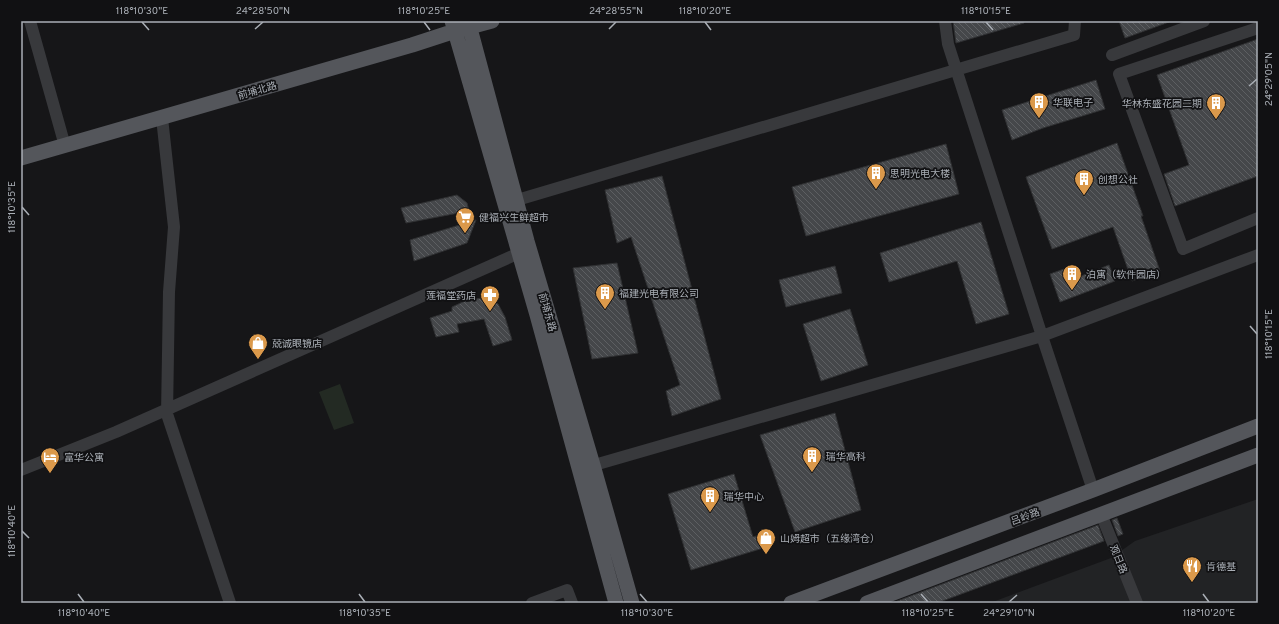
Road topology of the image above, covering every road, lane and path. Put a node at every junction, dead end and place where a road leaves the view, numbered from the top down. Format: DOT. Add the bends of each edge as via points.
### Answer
graph roads {
  1 [pos="30,21"];
  2 [pos="492,21"];
  3 [pos="945,21"];
  4 [pos="1075,21"];
  5 [pos="1204,21"];
  6 [pos="461,25"];
  7 [pos="1258,28"];
  8 [pos="1112,54"];
  9 [pos="956,70"];
  10 [pos="162,118"];
  11 [pos="65,146"];
  12 [pos="21,158"];
  13 [pos="510,202"];
  14 [pos="1258,218"];
  15 [pos="524,251"];
  16 [pos="1258,255"];
  17 [pos="1042,336"];
  18 [pos="167,410"];
  19 [pos="1258,426"];
  20 [pos="1258,455"];
  21 [pos="586,467"];
  22 [pos="21,470"];
  23 [pos="1093,490"];
  24 [pos="1101,514"];
  25 [pos="230,603"];
  26 [pos="532,603"];
  27 [pos="572,603"];
  28 [pos="616,603"];
  29 [pos="632,603"];
  30 [pos="791,603"];
  31 [pos="867,603"];
  32 [pos="1136,603"];
  1 -- 11 [label="street"];
  2 -- 6 [label="main road, 前埔北路"];
  3 -- 9 [label="street" via="948,44"];
  4 -- 9 [label="street" via="1074,35"];
  5 -- 8 [label="street"];
  6 -- 10 [label="main road, 前埔北路" via="412,45"];
  6 -- 13 [label="main road, 前埔东路"];
  7 -- 14 [label="street" via="1119,74 1183,249"];
  9 -- 13 [label="street"];
  9 -- 17 [label="street"];
  10 -- 11 [label="main road, 前埔北路"];
  10 -- 18 [label="street" via="174,227 169,292"];
  11 -- 12 [label="main road, 前埔北路"];
  13 -- 15 [label="main road, 前埔东路"];
  15 -- 18 [label="street"];
  15 -- 21 [label="main road, 前埔东路"];
  16 -- 17 [label="street"];
  17 -- 21 [label="street"];
  17 -- 23 [label="street"];
  18 -- 22 [label="street"];
  18 -- 25 [label="street"];
  19 -- 23 [label="main road, 吕岭路"];
  20 -- 24 [label="main road"];
  21 -- 28 [label="main road, 前埔东路"];
  21 -- 29 [label="main road, 前埔东路"];
  23 -- 30 [label="main road, 吕岭路"];
  24 -- 31 [label="main road"];
  24 -- 32 [label="street, 观日路"];
  26 -- 27 [label="street" via="567,590"];
}
